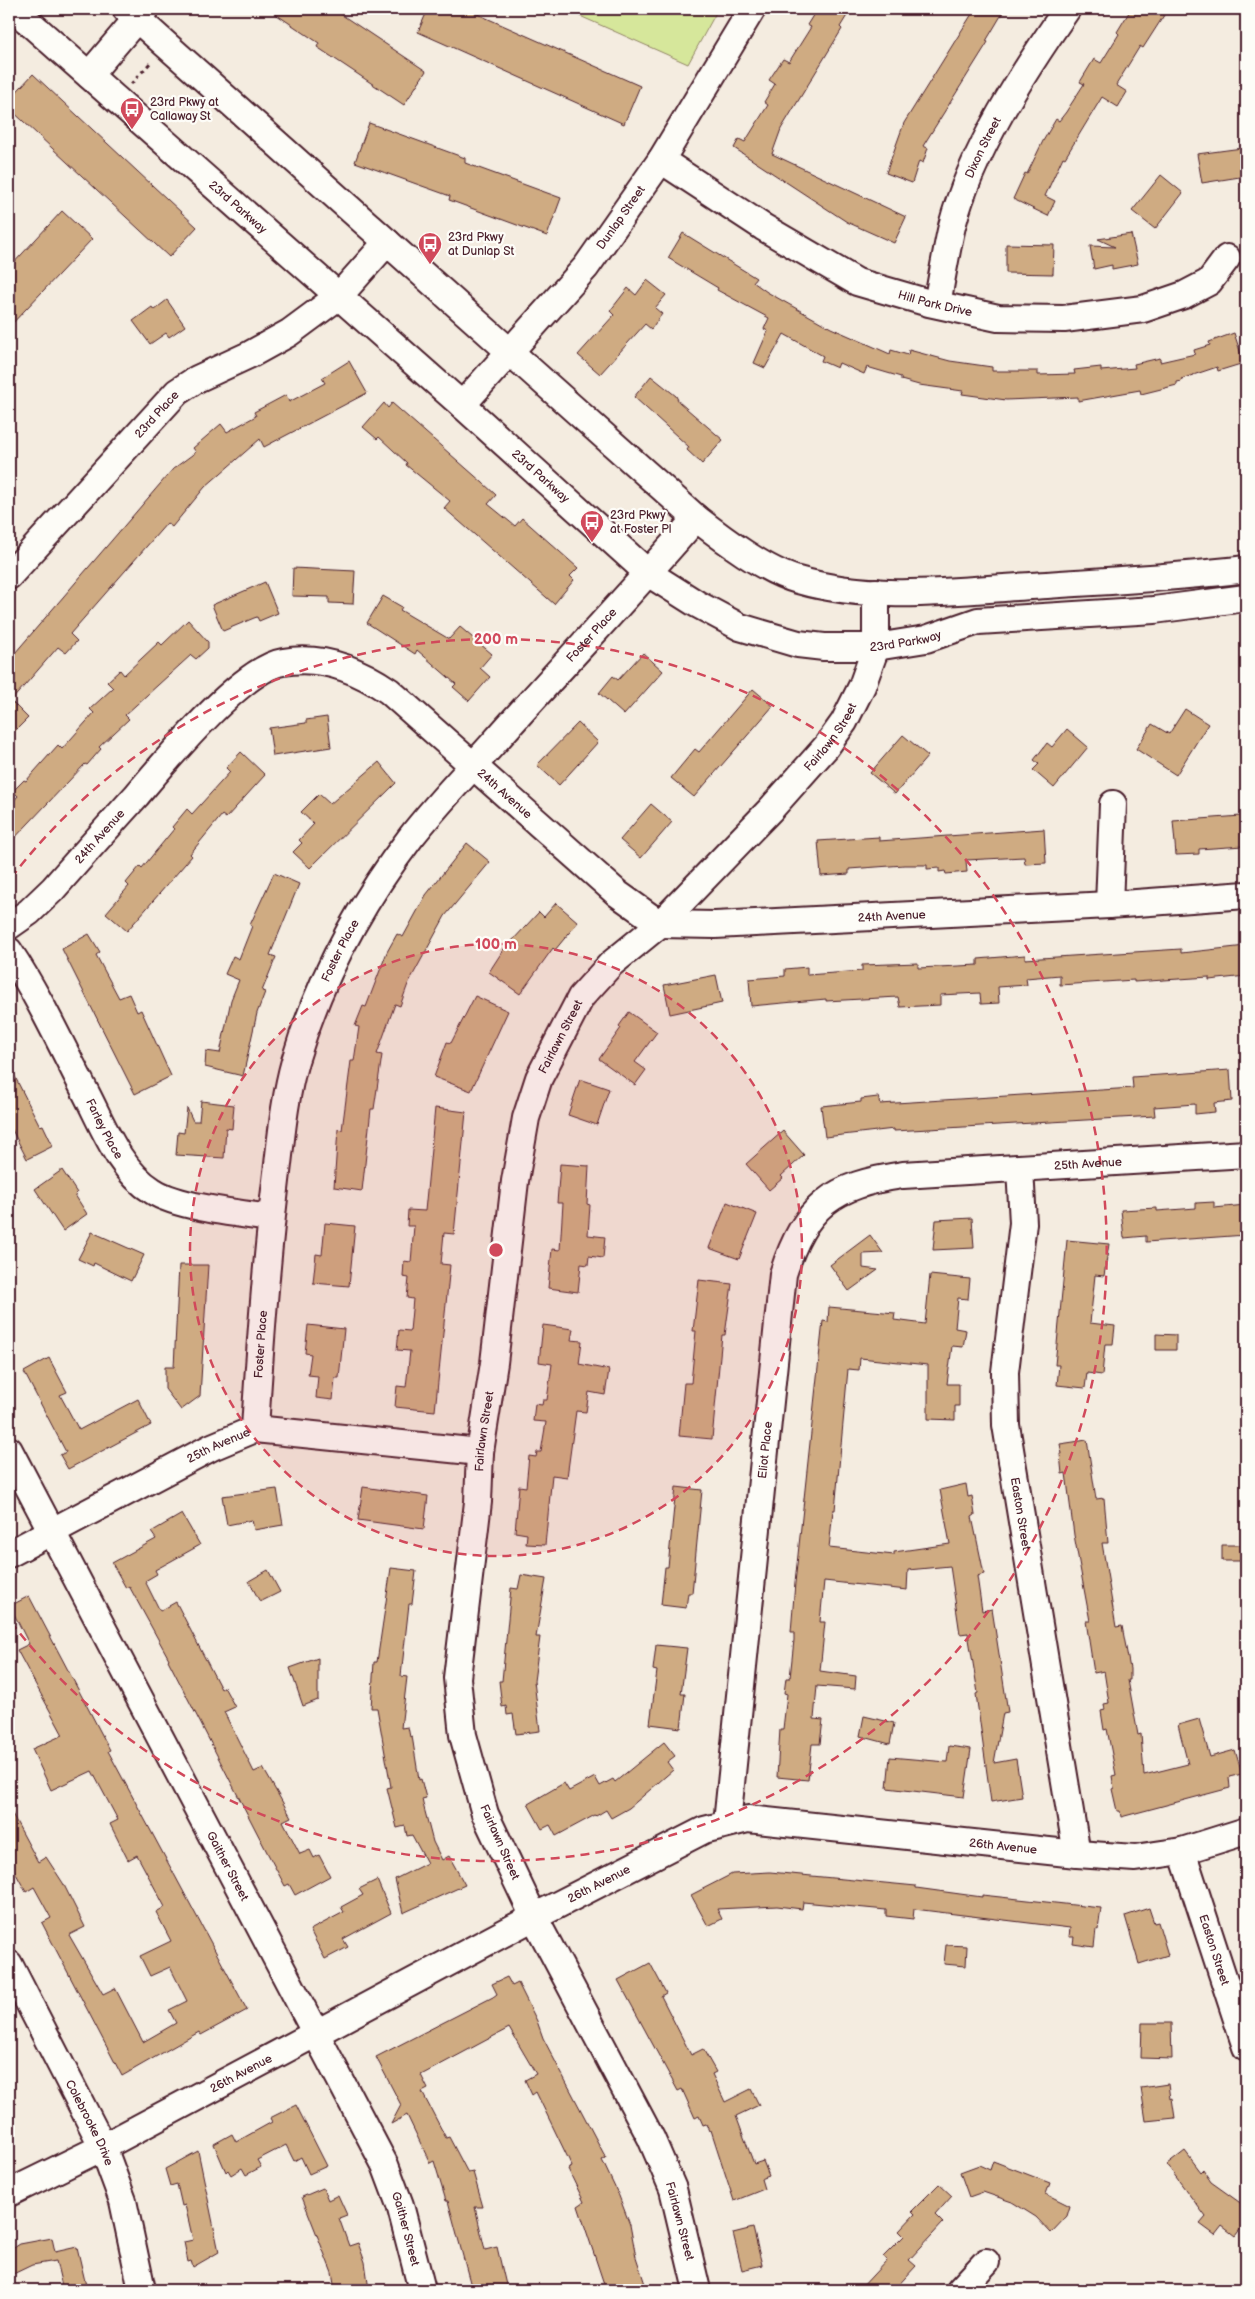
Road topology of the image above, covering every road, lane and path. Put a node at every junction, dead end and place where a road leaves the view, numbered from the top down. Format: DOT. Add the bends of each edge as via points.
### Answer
graph roads {
  1 [pos="14,9"];
  2 [pos="752,9"];
  3 [pos="1067,9"];
  4 [pos="136,12"];
  5 [pos="157,54"];
  6 [pos="89,75"];
  7 [pos="129,86"];
  8 [pos="661,160"];
  9 [pos="387,242"];
  10 [pos="1227,258"];
  11 [pos="339,296"];
  12 [pos="937,304"];
  13 [pos="509,351"];
  14 [pos="462,405"];
  15 [pos="696,518"];
  16 [pos="1246,569"];
  17 [pos="648,573"];
  18 [pos="9,576"];
  19 [pos="876,592"];
  20 [pos="1246,598"];
  21 [pos="876,647"];
  22 [pos="473,766"];
  23 [pos="1113,804"];
  24 [pos="1246,895"];
  25 [pos="1108,905"];
  26 [pos="660,924"];
  27 [pos="9,926"];
  28 [pos="9,951"];
  29 [pos="1246,1154"];
  30 [pos="1020,1168"];
  31 [pos="931,1174"];
  32 [pos="272,1218"];
  33 [pos="255,1429"];
  34 [pos="9,1450"];
  35 [pos="480,1452"];
  36 [pos="51,1531"];
  37 [pos="9,1554"];
  38 [pos="728,1823"];
  39 [pos="1246,1831"];
  40 [pos="1182,1852"];
  41 [pos="1077,1854"];
  42 [pos="534,1917"];
  43 [pos="9,1964"];
  44 [pos="314,2034"];
  45 [pos="1246,2048"];
  46 [pos="103,2147"];
  47 [pos="9,2193"];
  48 [pos="986,2262"];
  49 [pos="142,2290"];
  50 [pos="422,2290"];
  51 [pos="697,2290"];
  52 [pos="960,2290"];
  1 -- 6 [label="street, 23rd Parkway"];
  2 -- 8 [label="street, Dunlap Street"];
  3 -- 12 [label="street, Dixon Street" via="995,125 972,171 953,225"];
  4 -- 6 [label="street"];
  4 -- 9 [label="street"];
  5 -- 7 [label="path"];
  6 -- 11 [label="street, 23rd Parkway"];
  8 -- 12 [label="street, Hill Park Drive" via="763,227 856,282"];
  8 -- 13 [label="street, Dunlap Street" via="586,267"];
  9 -- 11 [label="street, 23rd Place"];
  9 -- 13 [label="street"];
  10 -- 12 [label="street, Hill Park Drive" via="1209,282 1184,295 1143,309 1064,319 998,318"];
  11 -- 14 [label="street, 23rd Parkway"];
  11 -- 18 [label="street, 23rd Place" via="282,338 177,392"];
  13 -- 14 [label="street, Dunlap Street"];
  13 -- 15 [label="street"];
  14 -- 17 [label="street, 23rd Parkway"];
  15 -- 17 [label="street, Foster Place"];
  15 -- 19 [label="street" via="757,560 797,580 840,590"];
  16 -- 19 [label="street" via="935,592"];
  17 -- 21 [label="street, 23rd Parkway" via="696,604 756,632 824,648"];
  17 -- 22 [label="street, Foster Place"];
  19 -- 21 [label="street, Fairlawn Street"];
  20 -- 21 [label="street, 23rd Parkway" via="1154,610 978,621 926,639"];
  21 -- 26 [label="street, Fairlawn Street" via="862,686 844,722 826,747"];
  22 -- 26 [label="street, 24th Avenue" via="618,894"];
  22 -- 27 [label="street, 24th Avenue" via="396,697 365,676 326,662 282,662 250,678 190,734 53,889 30,912"];
  22 -- 32 [label="street, Foster Place" via="412,836 355,919 333,962 295,1063 283,1125"];
  23 -- 25 [label="street"];
  24 -- 25 [label="street, 24th Avenue"];
  25 -- 26 [label="street, 24th Avenue" via="715,925"];
  26 -- 35 [label="street, Fairlawn Street" via="611,964 581,997 539,1078 526,1118 515,1181"];
  28 -- 32 [label="street, Farley Place" via="106,1132 138,1181 160,1196"];
  29 -- 30 [label="street, 25th Avenue"];
  30 -- 31 [label="street, 25th Avenue"];
  30 -- 41 [label="street, Easton Street" via="1023,1223 1005,1372 1006,1425"];
  31 -- 38 [label="street, Eliot Place" via="858,1183 830,1198 809,1217 793,1243 785,1266"];
  32 -- 33 [label="street, Foster Place"];
  33 -- 35 [label="street, 25th Avenue"];
  33 -- 36 [label="street, 25th Avenue" via="212,1447"];
  34 -- 36 [label="street, Gaither Street"];
  35 -- 42 [label="street, Fairlawn Street" via="478,1502 459,1654 458,1702 463,1735 485,1814"];
  36 -- 37 [label="street, 25th Avenue"];
  36 -- 44 [label="street, Gaither Street"];
  38 -- 41 [label="street, 26th Avenue" via="748,1819"];
  38 -- 42 [label="street, 26th Avenue" via="704,1830"];
  39 -- 40 [label="street, 26th Avenue"];
  40 -- 41 [label="street, 26th Avenue" via="1135,1858"];
  40 -- 45 [label="street, Easton Street"];
  42 -- 44 [label="street, 26th Avenue"];
  42 -- 51 [label="street, Fairlawn Street" via="673,2188"];
  43 -- 46 [label="street, Colebrooke Drive"];
  44 -- 46 [label="street, 26th Avenue"];
  44 -- 50 [label="street, Gaither Street" via="385,2165 400,2205"];
  46 -- 47 [label="street, 26th Avenue"];
  46 -- 49 [label="street, Colebrooke Drive" via="123,2201"];
  48 -- 52 [label="street"];
}
